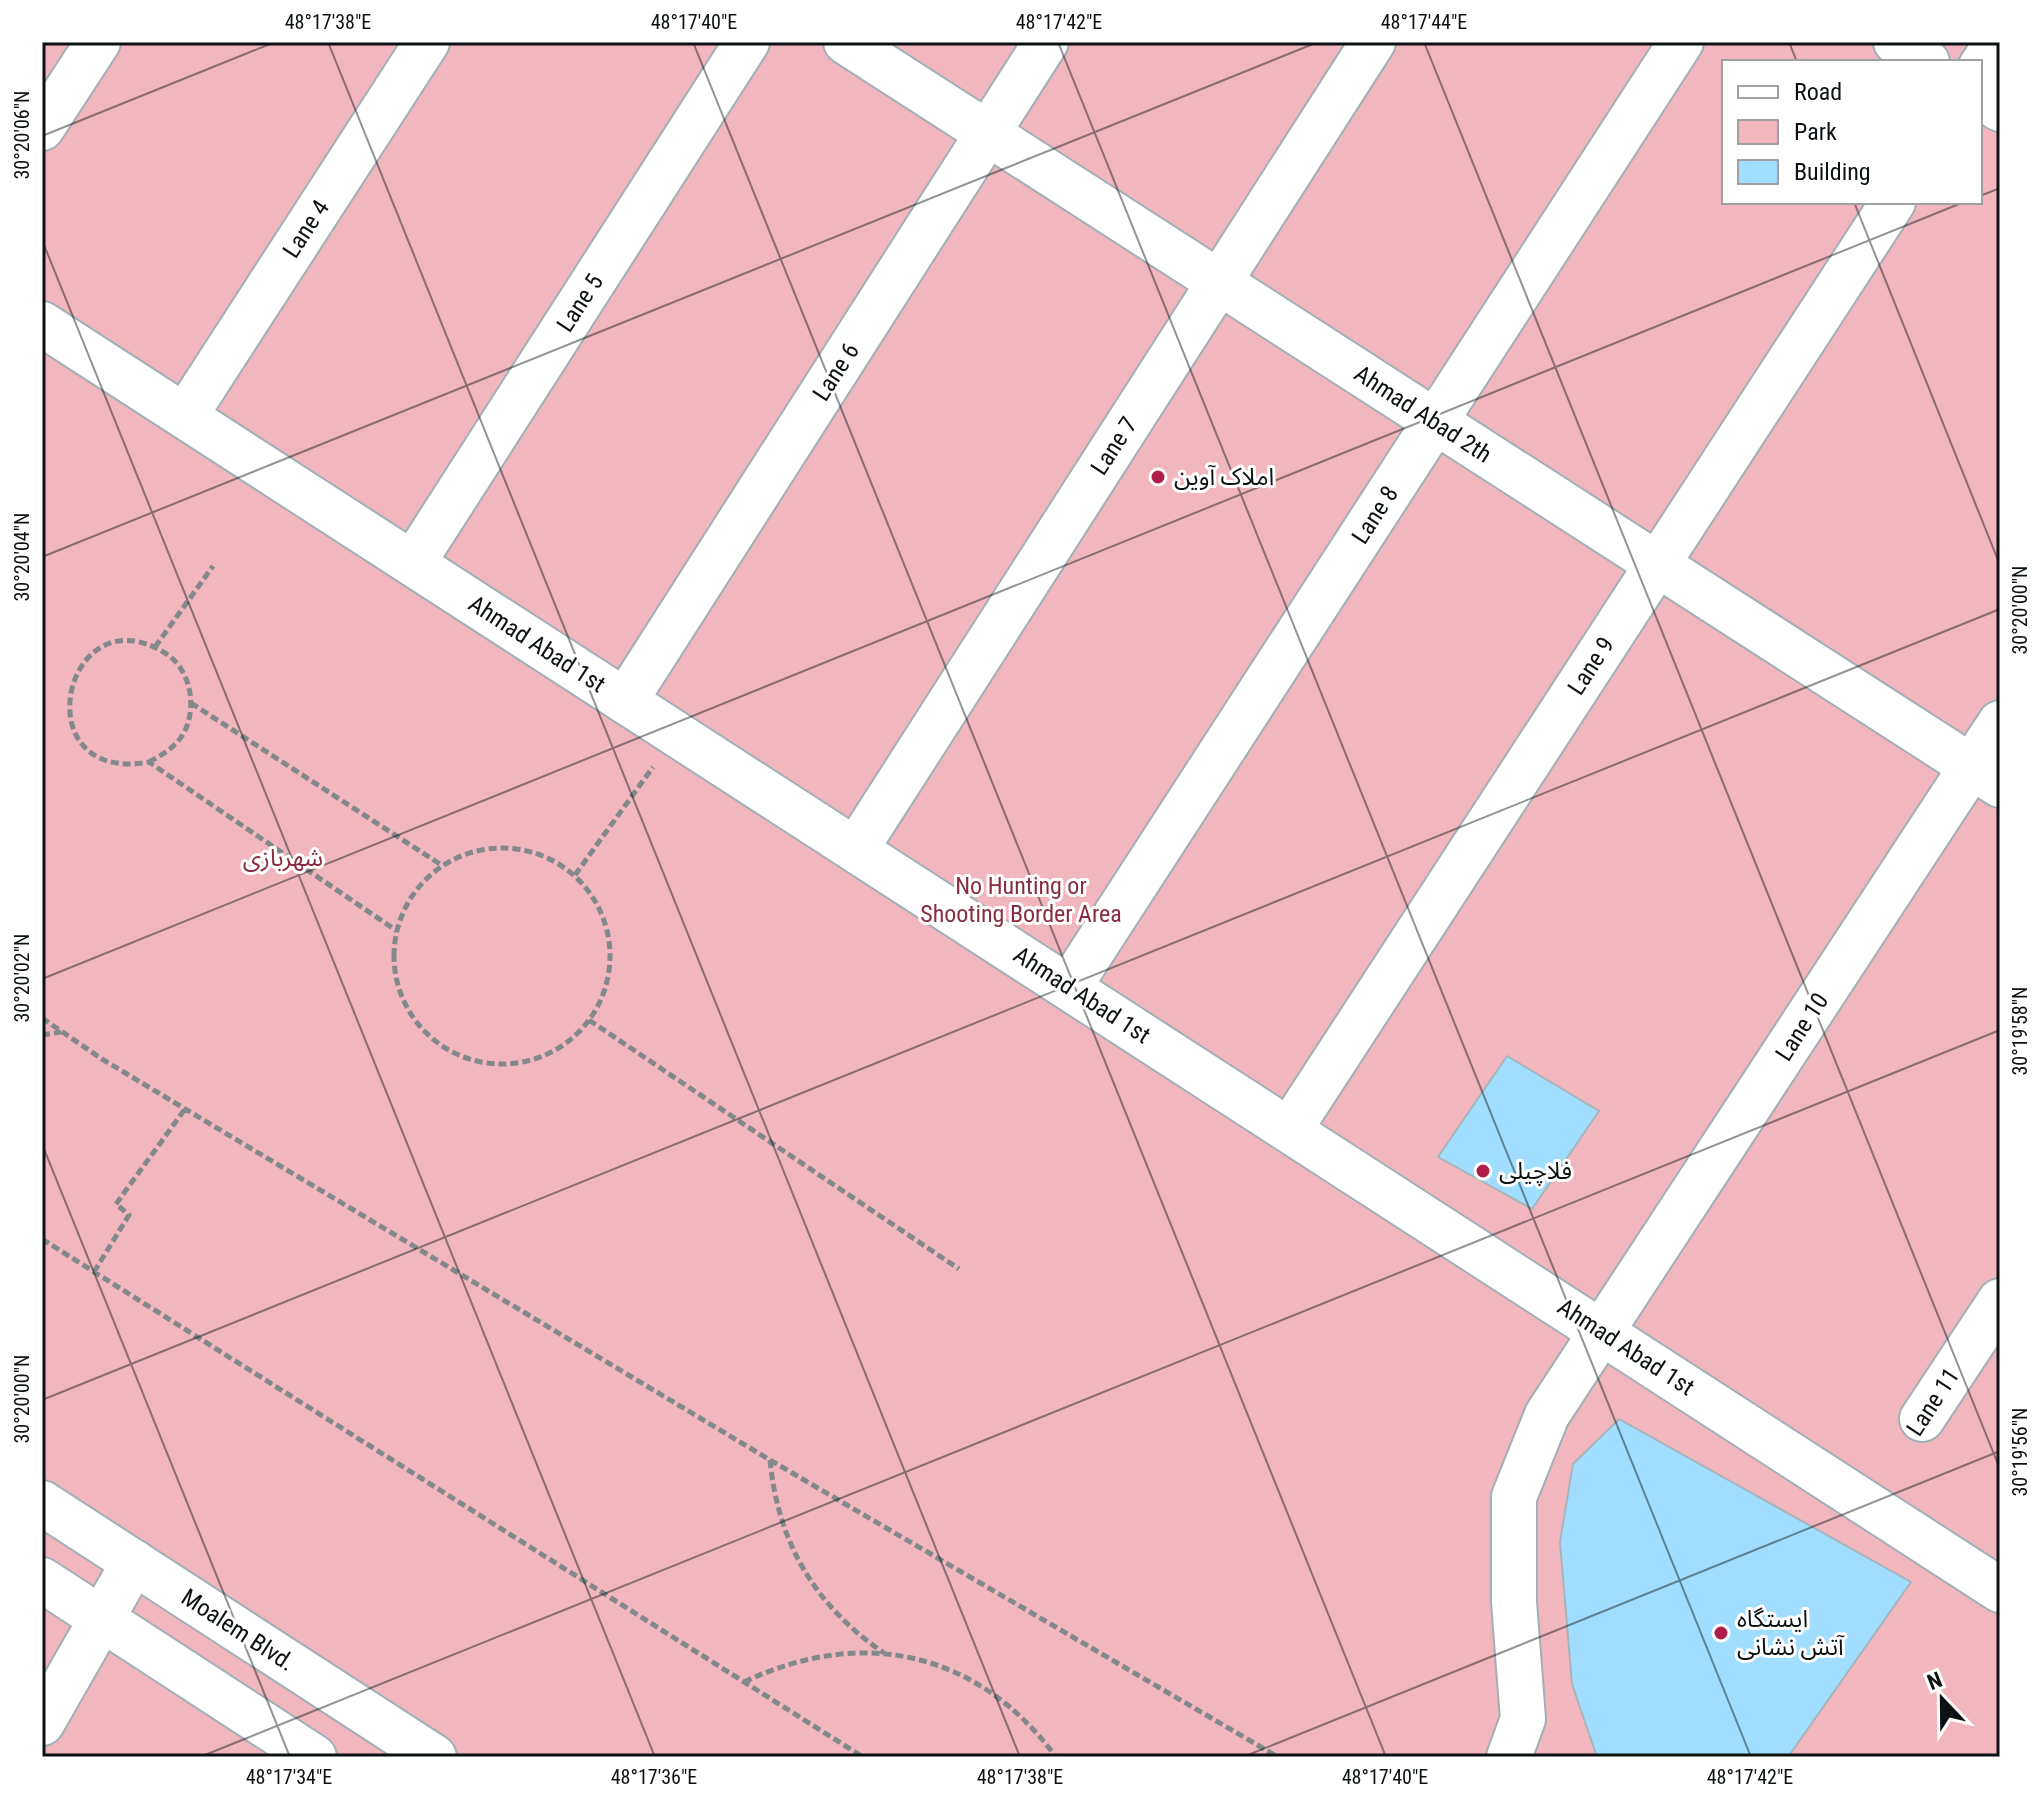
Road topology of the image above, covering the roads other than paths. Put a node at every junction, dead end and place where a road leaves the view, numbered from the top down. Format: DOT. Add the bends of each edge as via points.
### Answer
graph roads {
  1 [pos="98,42"];
  2 [pos="427,42"];
  3 [pos="747,42"];
  4 [pos="846,42"];
  5 [pos="1046,42"];
  6 [pos="1373,42"];
  7 [pos="1681,42"];
  8 [pos="1896,42"];
  9 [pos="1997,42"];
  10 [pos="1924,60"];
  11 [pos="1982,65"];
  12 [pos="1982,97"];
  13 [pos="2000,109"];
  14 [pos="42,128"];
  15 [pos="988,133"];
  16 [pos="1892,204"];
  17 [pos="1219,282"];
  18 [pos="42,324"];
  19 [pos="185,416"];
  20 [pos="1435,422"];
  21 [pos="413,563"];
  22 [pos="1657,565"];
  23 [pos="625,701"];
  24 [pos="2000,723"];
  25 [pos="1986,776"];
  26 [pos="856,849"];
  27 [pos="1069,987"];
  28 [pos="1290,1129"];
  29 [pos="2000,1301"];
  30 [pos="1603,1332"];
  31 [pos="1922,1419"];
  32 [pos="42,1503"];
  33 [pos="134,1562"];
  34 [pos="42,1580"];
  35 [pos="2000,1590"];
  36 [pos="101,1619"];
  37 [pos="42,1723"];
  38 [pos="1516,1738"];
  39 [pos="314,1757"];
  40 [pos="434,1757"];
  41 [pos="1545,1757"];
  1 -- 14 [label="street"];
  2 -- 19 [label="street, Lane 4"];
  3 -- 21 [label="street, Lane 5"];
  4 -- 15 [label="street, Ahmad Abad 2th"];
  5 -- 15 [label="street, Lane 6"];
  6 -- 17 [label="street, Lane 7"];
  7 -- 20 [label="street, Lane 8"];
  8 -- 10 [label="street"];
  9 -- 11 [label="street"];
  12 -- 13 [label="street"];
  15 -- 17 [label="street, Ahmad Abad 2th"];
  15 -- 23 [label="street, Lane 6"];
  16 -- 22 [label="street, Lane 9"];
  17 -- 20 [label="street, Ahmad Abad 2th"];
  17 -- 26 [label="street, Lane 7"];
  18 -- 19 [label="street, Ahmad Abad 1st"];
  19 -- 21 [label="street, Ahmad Abad 1st"];
  20 -- 22 [label="street, Ahmad Abad 2th"];
  20 -- 27 [label="street, Lane 8"];
  21 -- 23 [label="street, Ahmad Abad 1st"];
  22 -- 25 [label="street, Ahmad Abad 2th"];
  22 -- 28 [label="street, Lane 9"];
  23 -- 26 [label="street, Ahmad Abad 1st"];
  24 -- 25 [label="street, Lane 10"];
  25 -- 30 [label="street, Lane 10"];
  26 -- 27 [label="street, Ahmad Abad 1st"];
  27 -- 28 [label="street, Ahmad Abad 1st"];
  28 -- 30 [label="street, Ahmad Abad 1st"];
  29 -- 31 [label="street, Lane 11"];
  30 -- 35 [label="street, Ahmad Abad 1st"];
  30 -- 38 [label="street, Lane 10" via="1547,1415 1514,1497"];
  32 -- 33 [label="street, Moalem Blvd."];
  33 -- 36 [label="street"];
  33 -- 40 [label="street, Moalem Blvd."];
  34 -- 36 [label="street"];
  36 -- 37 [label="street"];
  36 -- 39 [label="street"];
  38 -- 41 [label="street"];
}
